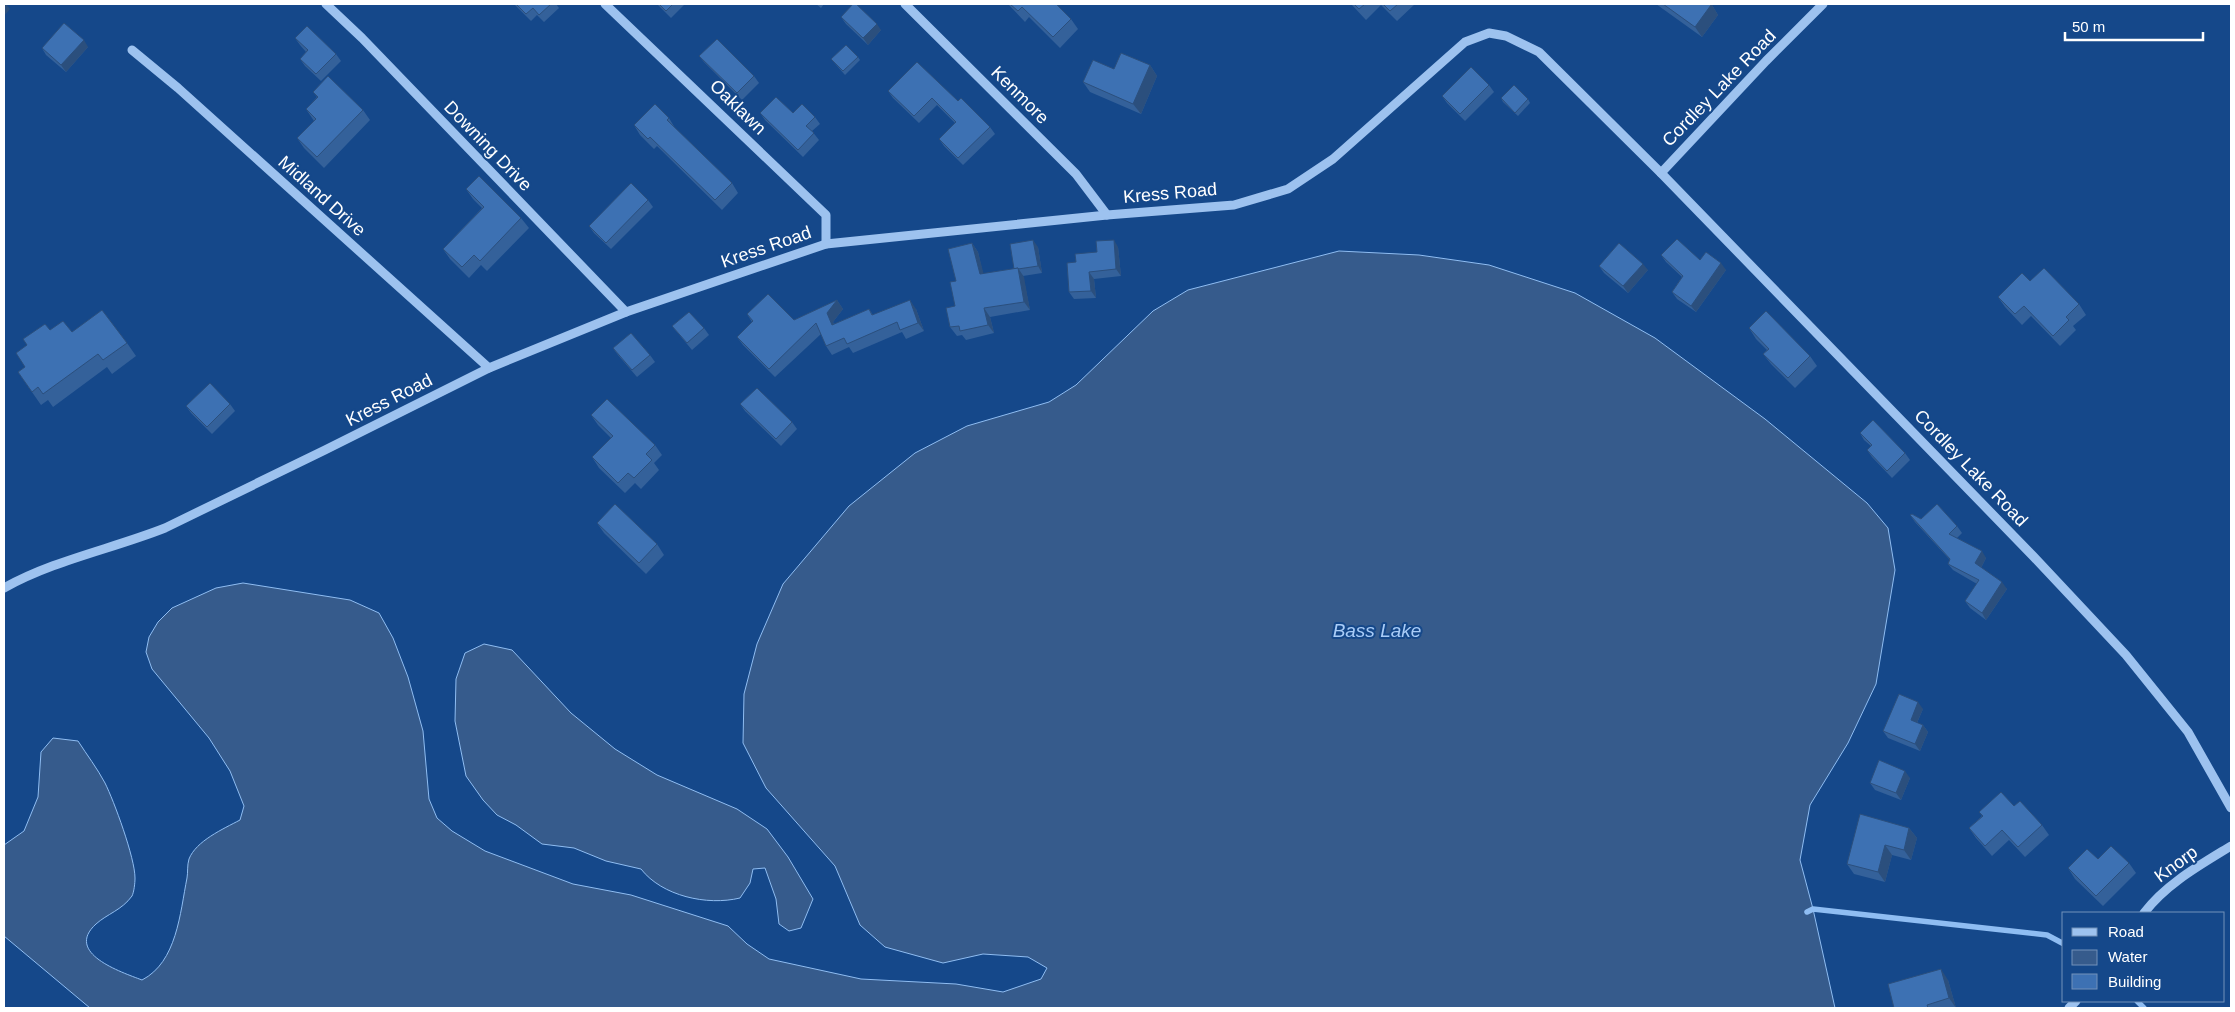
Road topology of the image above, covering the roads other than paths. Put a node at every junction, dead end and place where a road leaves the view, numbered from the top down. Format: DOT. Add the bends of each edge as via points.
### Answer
graph roads {
  1 [pos="326,4"];
  2 [pos="606,4"];
  3 [pos="905,4"];
  4 [pos="1823,4"];
  5 [pos="132,50"];
  6 [pos="1539,52"];
  7 [pos="1661,173"];
  8 [pos="1107,215"];
  9 [pos="826,244"];
  10 [pos="626,312"];
  11 [pos="489,368"];
  12 [pos="4,588"];
  13 [pos="2231,808"];
  14 [pos="2231,846"];
  15 [pos="2145,912"];
  1 -- 10 [label="street, Downing Drive"];
  2 -- 9 [label="street, Oaklawn" via="826,215"];
  3 -- 8 [label="street, Kenmore" via="1076,174"];
  4 -- 7 [label="street, Cordley Lake Road"];
  5 -- 11 [label="street, Midland Drive"];
  6 -- 7 [label="street, Cordley Lake Road"];
  6 -- 8 [label="street, Kress Road" via="1506,36 1489,33 1465,42 1333,159 1288,189 1234,205"];
  7 -- 13 [label="street, Cordley Lake Road" via="2126,654 2188,732"];
  8 -- 9 [label="street, Kress Road"];
  9 -- 10 [label="street, Kress Road"];
  10 -- 11 [label="street, Kress Road"];
  11 -- 12 [label="street, Kress Road" via="165,528 54,565"];
  14 -- 15 [label="street, Knorp" via="2189,872"];
}
